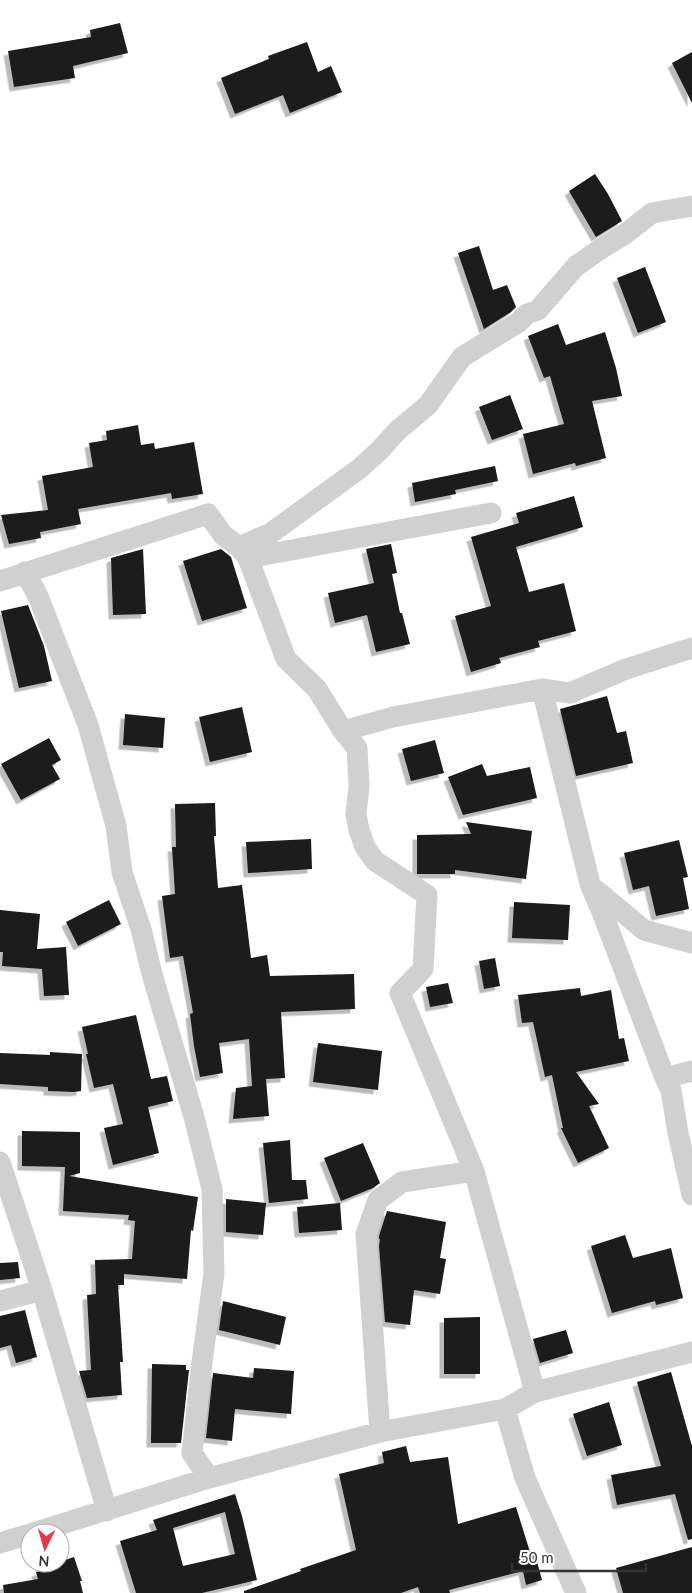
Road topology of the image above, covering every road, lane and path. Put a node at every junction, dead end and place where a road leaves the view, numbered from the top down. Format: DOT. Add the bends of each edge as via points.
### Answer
graph roads {
  1 [pos="692,206"];
  2 [pos="491,513"];
  3 [pos="243,553"];
  4 [pos="25,572"];
  5 [pos="0,581"];
  6 [pos="692,648"];
  7 [pos="542,689"];
  8 [pos="343,731"];
  9 [pos="590,884"];
  10 [pos="692,943"];
  11 [pos="692,1071"];
  12 [pos="665,1078"];
  13 [pos="0,1162"];
  14 [pos="474,1171"];
  15 [pos="692,1196"];
  16 [pos="42,1290"];
  17 [pos="0,1301"];
  18 [pos="692,1352"];
  19 [pos="535,1392"];
  20 [pos="505,1409"];
  21 [pos="380,1432"];
  22 [pos="209,1478"];
  23 [pos="107,1511"];
  24 [pos="68,1523"];
  25 [pos="20,1537"];
  26 [pos="0,1543"];
  27 [pos="576,1593"];
  1 -- 3 [label="street" via="652,212 576,266 538,310 462,356 428,405 397,430 359,469"];
  2 -- 3 [label="street"];
  3 -- 4 [label="street" via="223,535 208,514"];
  3 -- 8 [label="street" via="286,659 317,689"];
  4 -- 5 [label="street"];
  4 -- 22 [label="street" via="38,596 88,725 116,826 122,872 141,929 212,1188 214,1273 192,1453"];
  6 -- 7 [label="street" via="626,669 570,693"];
  7 -- 8 [label="street"];
  7 -- 9 [label="street"];
  8 -- 14 [label="street" via="357,748 359,786 356,814 365,847 376,861 428,895 423,969 400,993"];
  9 -- 10 [label="street" via="644,930"];
  9 -- 12 [label="street"];
  11 -- 12 [label="street"];
  12 -- 15 [label="street" via="671,1090"];
  13 -- 16 [label="street"];
  14 -- 19 [label="street"];
  14 -- 21 [label="street" via="402,1182 378,1200 366,1234"];
  16 -- 17 [label="street"];
  16 -- 23 [label="street"];
  18 -- 19 [label="street"];
  19 -- 20 [label="street"];
  20 -- 21 [label="street"];
  20 -- 27 [label="street" via="525,1478"];
  21 -- 22 [label="street"];
  22 -- 23 [label="street"];
  23 -- 24 [label="street"];
  25 -- 26 [label="street"];
}
